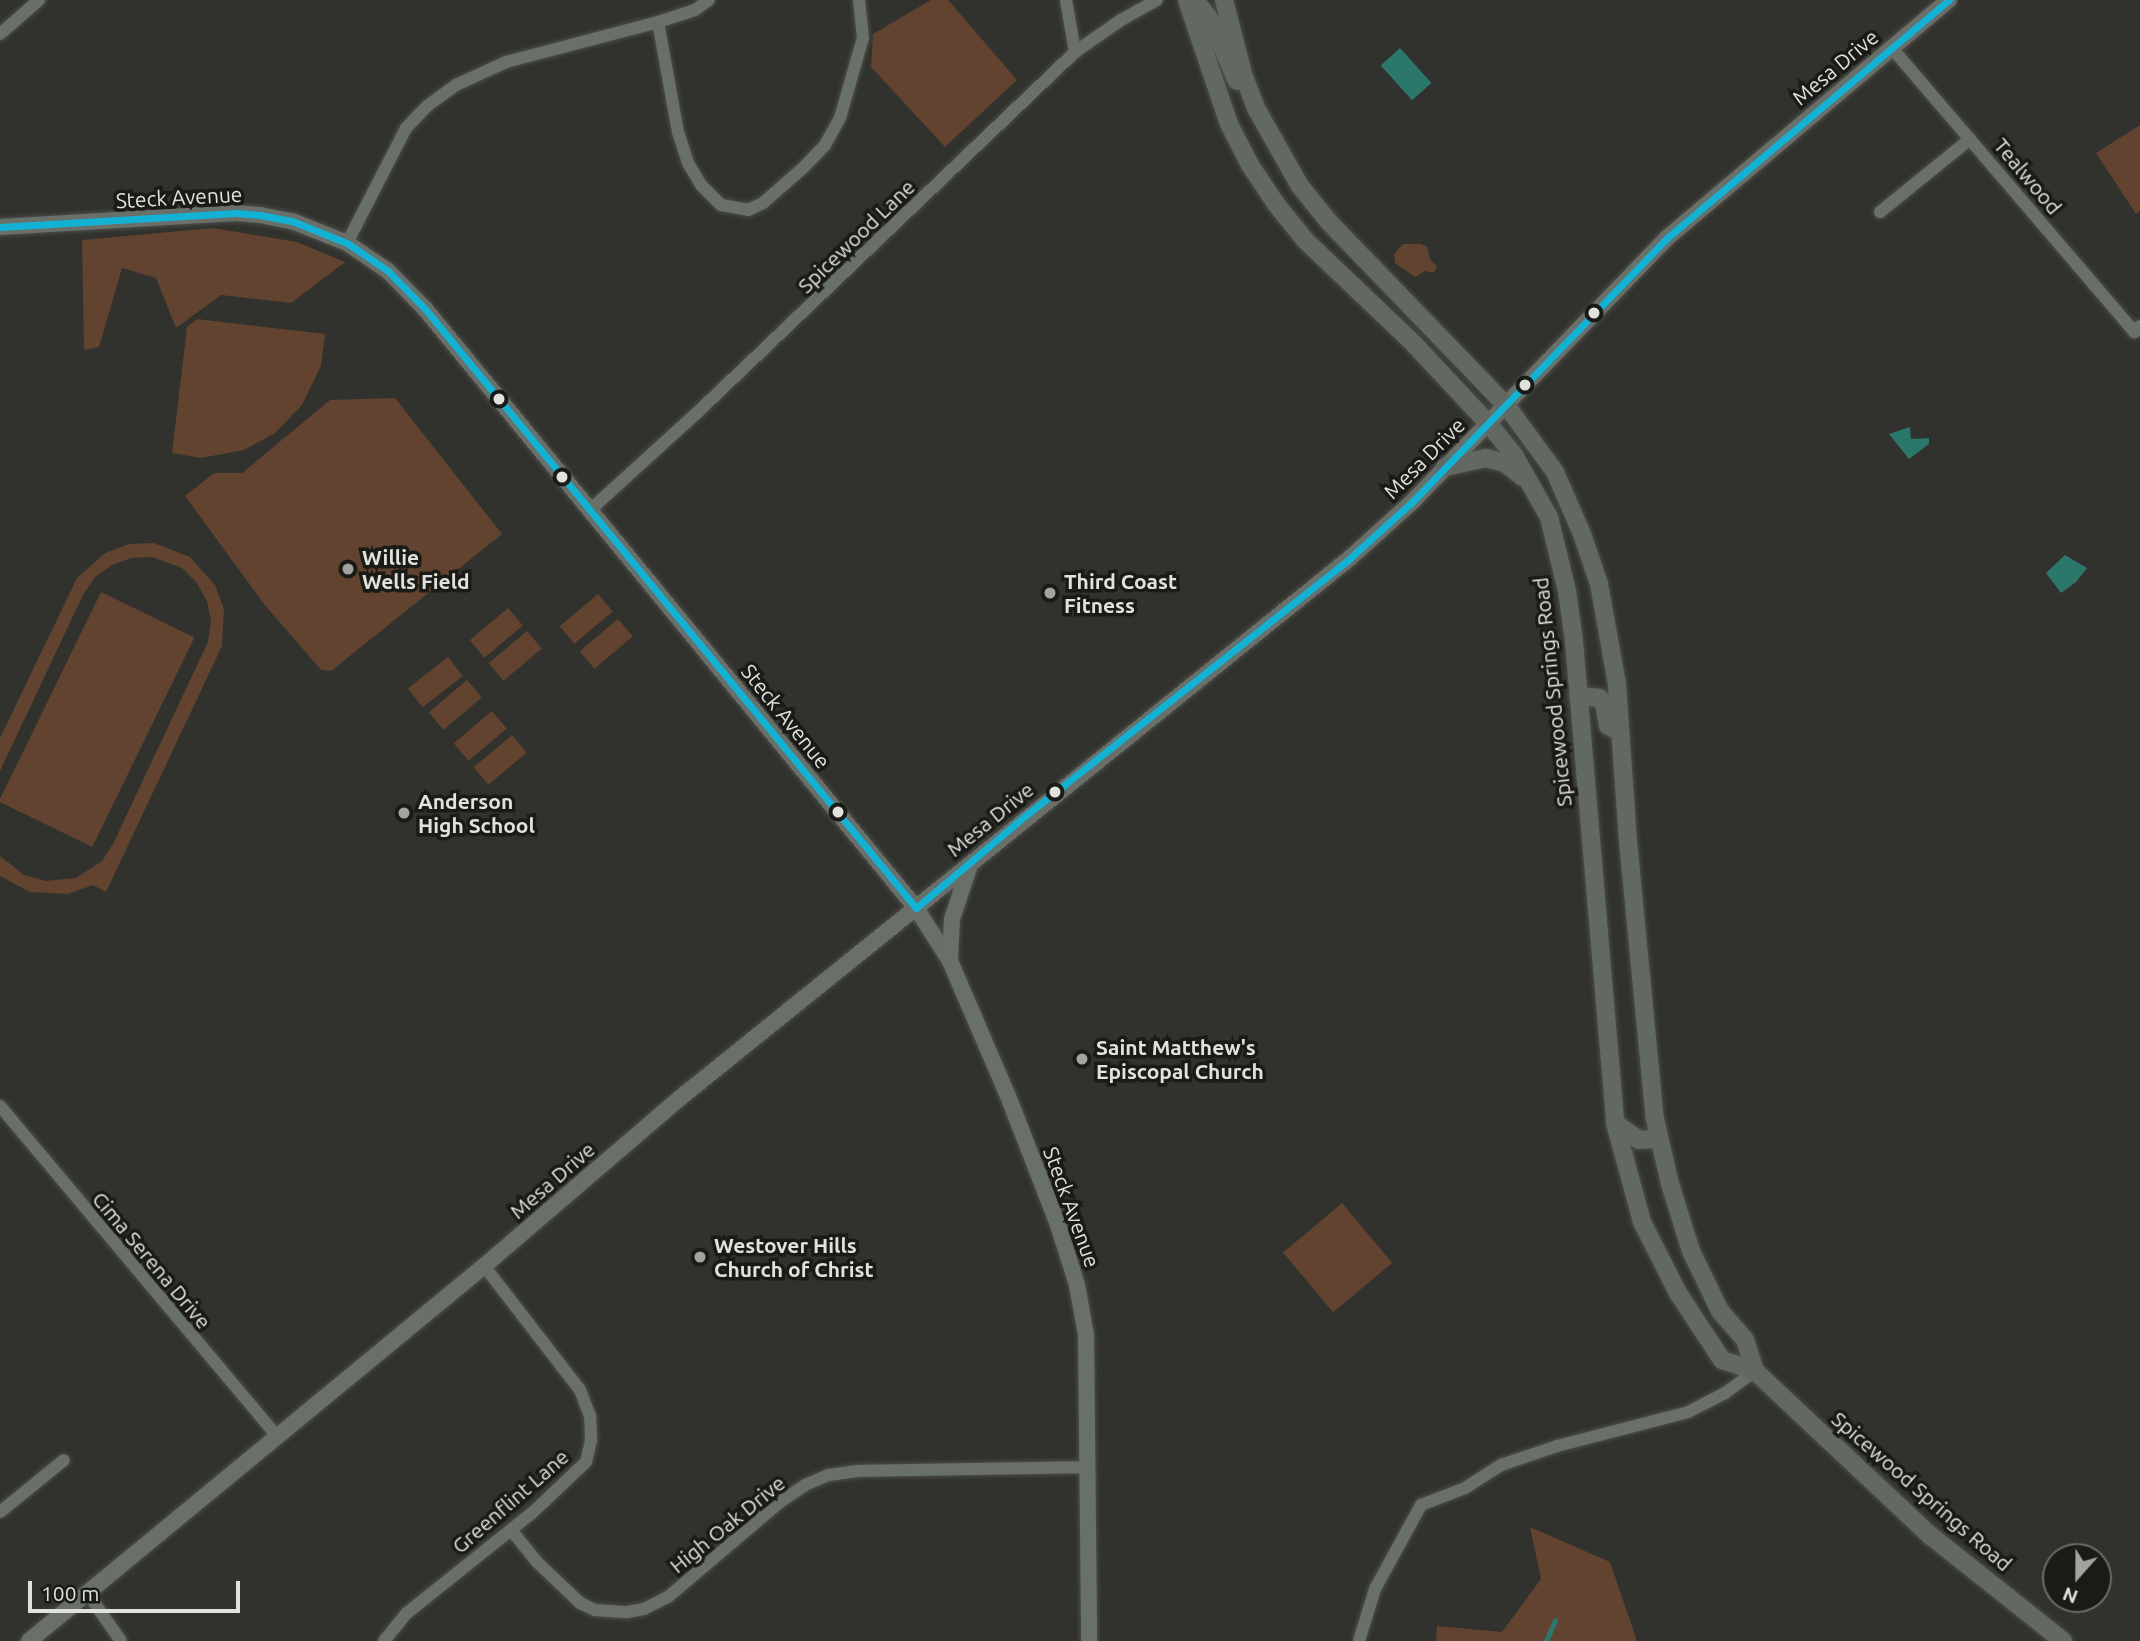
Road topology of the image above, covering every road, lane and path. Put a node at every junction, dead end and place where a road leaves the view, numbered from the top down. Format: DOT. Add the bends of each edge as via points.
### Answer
graph roads {
  1 [pos="39,0"];
  2 [pos="709,0"];
  3 [pos="859,0"];
  4 [pos="1066,0"];
  5 [pos="1157,0"];
  6 [pos="1187,0"];
  7 [pos="1195,0"];
  8 [pos="1224,0"];
  9 [pos="1949,0"];
  10 [pos="658,22"];
  11 [pos="0,34"];
  12 [pos="1891,47"];
  13 [pos="1075,52"];
  14 [pos="1257,110"];
  15 [pos="1970,139"];
  16 [pos="1880,212"];
  17 [pos="0,227"];
  18 [pos="346,243"];
  19 [pos="2137,329"];
  20 [pos="1506,405"];
  21 [pos="1488,423"];
  22 [pos="1445,467"];
  23 [pos="1534,486"];
  24 [pos="589,511"];
  25 [pos="1578,696"];
  26 [pos="1620,731"];
  27 [pos="971,861"];
  28 [pos="916,908"];
  29 [pos="950,961"];
  30 [pos="0,1106"];
  31 [pos="1615,1123"];
  32 [pos="1659,1139"];
  33 [pos="484,1266"];
  34 [pos="1755,1371"];
  35 [pos="277,1436"];
  36 [pos="64,1460"];
  37 [pos="1088,1467"];
  38 [pos="0,1512"];
  39 [pos="511,1530"];
  40 [pos="88,1594"];
  41 [pos="29,1641"];
  42 [pos="121,1641"];
  43 [pos="384,1641"];
  44 [pos="1089,1641"];
  45 [pos="1359,1641"];
  46 [pos="2063,1641"];
  1 -- 11 [label="street"];
  2 -- 10 [label="street" via="695,10"];
  3 -- 10 [label="street" via="863,38 840,118 825,145 803,168 763,203 748,210 721,205 688,163"];
  4 -- 13 [label="street"];
  5 -- 13 [label="street, Spicewood Lane"];
  6 -- 21 [label="main road, Spicewood Springs Road" via="1229,124 1276,204 1306,242 1414,344"];
  7 -- 14 [label="main road" via="1210,21 1230,72"];
  8 -- 14 [label="main road, Spicewood Springs Road"];
  9 -- 12 [label="street, Mesa Drive"];
  10 -- 18 [label="street" via="506,62 456,85 406,128"];
  12 -- 15 [label="street, Tealwood"];
  12 -- 20 [label="street, Mesa Drive" via="1667,238"];
  13 -- 24 [label="street, Spicewood Lane"];
  14 -- 20 [label="main road, Spicewood Springs Road" via="1286,164 1329,222"];
  15 -- 16 [label="street"];
  15 -- 19 [label="street, Tealwood"];
  17 -- 18 [label="street, Steck Avenue" via="236,212 292,221"];
  18 -- 24 [label="street, Steck Avenue" via="410,291"];
  20 -- 21 [label="street, Mesa Drive"];
  20 -- 26 [label="main road, Spicewood Springs Road" via="1555,472 1582,534 1611,636"];
  21 -- 22 [label="street, Mesa Drive"];
  21 -- 23 [label="main road, Spicewood Springs Road"];
  22 -- 23 [label="main road" via="1496,460"];
  22 -- 27 [label="street, Mesa Drive" via="1350,558"];
  23 -- 25 [label="main road, Spicewood Springs Road" via="1558,545"];
  24 -- 28 [label="street, Steck Avenue"];
  25 -- 26 [label="main road" via="1599,698 1608,726"];
  25 -- 31 [label="main road, Spicewood Springs Road"];
  26 -- 32 [label="main road, Spicewood Springs Road" via="1650,1084"];
  27 -- 28 [label="street, Mesa Drive"];
  27 -- 29 [label="street" via="953,913"];
  28 -- 29 [label="street, Steck Avenue"];
  28 -- 33 [label="street, Mesa Drive" via="680,1098"];
  29 -- 37 [label="street, Steck Avenue" via="1024,1136 1077,1285 1086,1335"];
  30 -- 35 [label="street, Cima Serena Drive"];
  31 -- 32 [label="main road" via="1639,1140"];
  31 -- 34 [label="main road, Spicewood Springs Road" via="1642,1222 1678,1293 1722,1360"];
  32 -- 34 [label="main road, Spicewood Springs Road" via="1691,1251 1720,1311 1745,1340"];
  33 -- 35 [label="street, Mesa Drive"];
  33 -- 39 [label="street, Greenflint Lane" via="572,1379 590,1416 586,1462"];
  34 -- 45 [label="street" via="1688,1412 1501,1465 1465,1488 1422,1505 1375,1589"];
  34 -- 46 [label="main road, Spicewood Springs Road" via="1931,1536"];
  35 -- 40 [label="street, Mesa Drive"];
  36 -- 38 [label="street"];
  37 -- 39 [label="street, High Oak Drive" via="829,1475 780,1502 668,1597 644,1609 620,1613 580,1603"];
  37 -- 44 [label="street, Steck Avenue"];
  39 -- 43 [label="street, Greenflint Lane" via="407,1613"];
  40 -- 41 [label="street, Mesa Drive"];
  40 -- 42 [label="street"];
}
